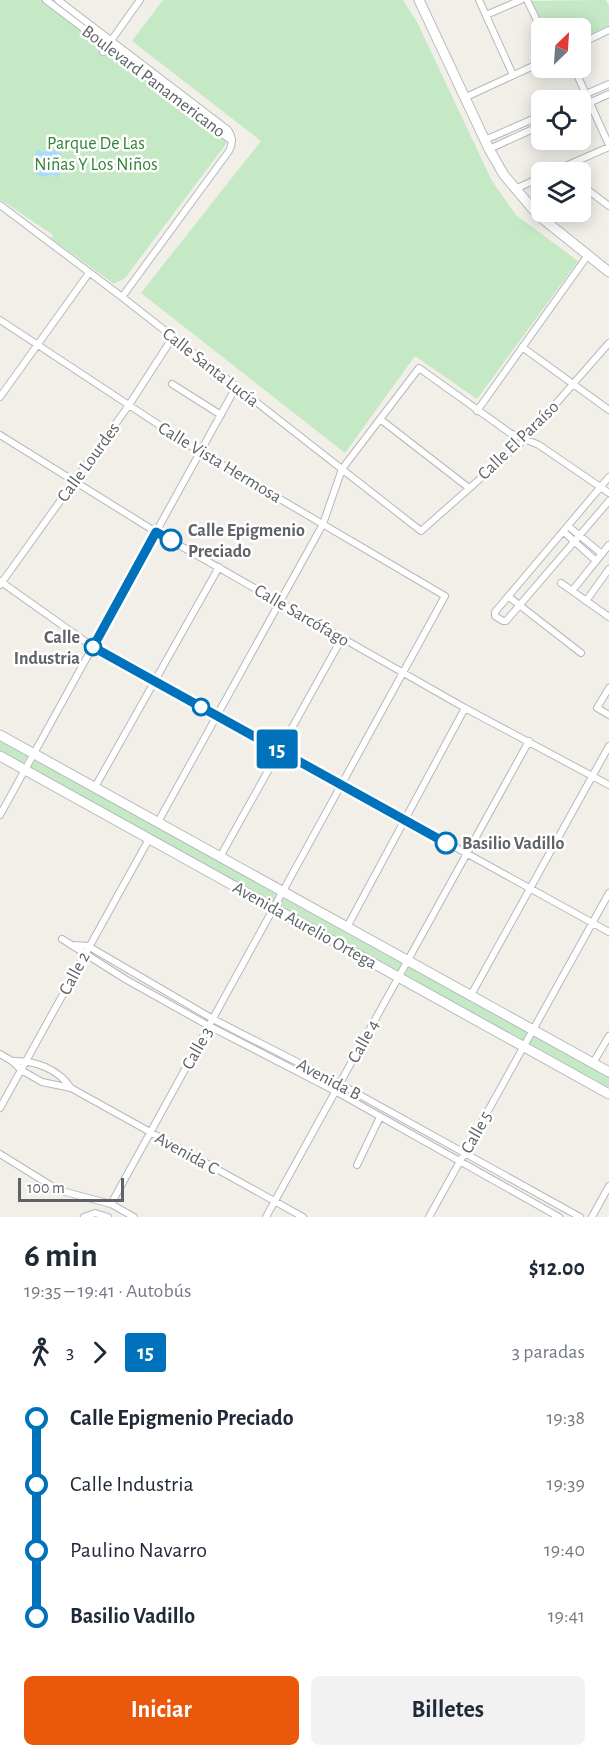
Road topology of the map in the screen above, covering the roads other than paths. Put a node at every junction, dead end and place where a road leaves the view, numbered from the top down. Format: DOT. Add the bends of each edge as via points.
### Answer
graph roads {
  1 [pos="46,0"];
  2 [pos="58,0"];
  3 [pos="140,0"];
  4 [pos="419,0"];
  5 [pos="479,0"];
  6 [pos="521,0"];
  7 [pos="527,0"];
  8 [pos="486,15"];
  9 [pos="536,18"];
  10 [pos="609,30"];
  11 [pos="591,39"];
  12 [pos="107,46"];
  13 [pos="531,67"];
  14 [pos="513,75"];
  15 [pos="609,84"];
  16 [pos="591,92"];
  17 [pos="609,94"];
  18 [pos="466,97"];
  19 [pos="591,103"];
  20 [pos="591,105"];
  21 [pos="531,121"];
  22 [pos="531,129"];
  23 [pos="487,145"];
  24 [pos="609,146"];
  25 [pos="580,162"];
  26 [pos="531,182"];
  27 [pos="515,189"];
  28 [pos="591,192"];
  29 [pos="607,203"];
  30 [pos="0,205"];
  31 [pos="588,255"];
  32 [pos="609,272"];
  33 [pos="89,273"];
  34 [pos="122,297"];
  35 [pos="0,320"];
  36 [pos="173,337"];
  37 [pos="609,343"];
  38 [pos="37,345"];
  39 [pos="522,347"];
  40 [pos="171,384"];
  41 [pos="574,384"];
  42 [pos="236,387"];
  43 [pos="0,397"];
  44 [pos="129,405"];
  45 [pos="609,410"];
  46 [pos="477,411"];
  47 [pos="221,415"];
  48 [pos="380,419"];
  49 [pos="0,435"];
  50 [pos="525,439"];
  51 [pos="200,452"];
  52 [pos="342,469"];
  53 [pos="609,477"];
  54 [pos="74,482"];
  55 [pos="601,487"];
  56 [pos="469,488"];
  57 [pos="609,493"];
  58 [pos="609,501"];
  59 [pos="323,524"];
  60 [pos="566,529"];
  61 [pos="421,531"];
  62 [pos="156,532"];
  63 [pos="577,538"];
  64 [pos="609,545"];
  65 [pos="602,554"];
  66 [pos="596,561"];
  67 [pos="219,567"];
  68 [pos="609,569"];
  69 [pos="1,583"];
  70 [pos="561,583"];
  71 [pos="572,591"];
  72 [pos="445,596"];
  73 [pos="509,597"];
  74 [pos="586,601"];
  75 [pos="280,602"];
  76 [pos="519,605"];
  77 [pos="609,617"];
  78 [pos="342,638"];
  79 [pos="93,647"];
  80 [pos="581,653"];
  81 [pos="403,672"];
  82 [pos="155,681"];
  83 [pos="609,688"];
  84 [pos="465,708"];
  85 [pos="609,715"];
  86 [pos="217,716"];
  87 [pos="0,735"];
  88 [pos="529,741"];
  89 [pos="609,746"];
  90 [pos="280,750"];
  91 [pos="33,753"];
  92 [pos="0,756"];
  93 [pos="24,770"];
  94 [pos="593,776"];
  95 [pos="342,785"];
  96 [pos="609,785"];
  97 [pos="95,787"];
  98 [pos="0,815"];
  99 [pos="405,820"];
  100 [pos="158,822"];
  101 [pos="149,839"];
  102 [pos="467,854"];
  103 [pos="220,857"];
  104 [pos="530,889"];
  105 [pos="283,891"];
  106 [pos="609,893"];
  107 [pos="274,908"];
  108 [pos="592,923"];
  109 [pos="347,927"];
  110 [pos="609,932"];
  111 [pos="62,939"];
  112 [pos="75,945"];
  113 [pos="88,946"];
  114 [pos="84,953"];
  115 [pos="407,960"];
  116 [pos="398,977"];
  117 [pos="471,995"];
  118 [pos="213,1018"];
  119 [pos="209,1026"];
  120 [pos="532,1029"];
  121 [pos="609,1036"];
  122 [pos="524,1047"];
  123 [pos="0,1054"];
  124 [pos="26,1060"];
  125 [pos="12,1061"];
  126 [pos="593,1063"];
  127 [pos="21,1070"];
  128 [pos="609,1072"];
  129 [pos="340,1084"];
  130 [pos="71,1088"];
  131 [pos="335,1091"];
  132 [pos="609,1094"];
  133 [pos="0,1108"];
  134 [pos="380,1117"];
  135 [pos="416,1126"];
  136 [pos="150,1133"];
  137 [pos="411,1134"];
  138 [pos="465,1153"];
  139 [pos="0,1154"];
  140 [pos="460,1161"];
  141 [pos="357,1165"];
  142 [pos="609,1186"];
  143 [pos="274,1201"];
  144 [pos="111,1204"];
  145 [pos="84,1217"];
  146 [pos="108,1217"];
  147 [pos="134,1217"];
  148 [pos="266,1217"];
  149 [pos="303,1217"];
  150 [pos="429,1217"];
  151 [pos="559,1217"];
  152 [pos="580,1217"];
  153 [pos="592,1217"];
  1 -- 12 [label="street, Boulevard Panamericano"];
  2 -- 12 [label="street, Boulevard Panamericano"];
  3 -- 12 [label="street"];
  4 -- 18 [label="main road"];
  5 -- 8 [label="street"];
  6 -- 8 [label="street"];
  7 -- 9 [label="street"];
  8 -- 14 [label="street"];
  10 -- 11 [label="street"];
  12 -- 34 [label="street, Boulevard Panamericano" via="232,141 229,151"];
  13 -- 14 [label="street"];
  14 -- 18 [label="street"];
  15 -- 16 [label="street"];
  17 -- 19 [label="street"];
  18 -- 23 [label="main road"];
  20 -- 24 [label="street"];
  21 -- 23 [label="street"];
  22 -- 23 [label="street"];
  23 -- 27 [label="main road"];
  24 -- 25 [label="street"];
  26 -- 27 [label="street"];
  27 -- 31 [label="main road" via="538,215"];
  28 -- 29 [label="street"];
  30 -- 33 [label="street, Calle Santa Lucía"];
  31 -- 32 [label="main road"];
  31 -- 39 [label="street"];
  33 -- 34 [label="street, Calle Santa Lucía"];
  33 -- 38 [label="street"];
  34 -- 36 [label="street, Calle Santa Lucía"];
  35 -- 38 [label="street, Calle Vista Hermosa"];
  36 -- 42 [label="street, Calle Santa Lucía"];
  36 -- 44 [label="street, Calle Lourdes"];
  37 -- 41 [label="street, Calle El Paraíso"];
  38 -- 43 [label="street"];
  38 -- 44 [label="street, Calle Vista Hermosa"];
  39 -- 41 [label="street"];
  39 -- 46 [label="street"];
  40 -- 47 [label="street"];
  41 -- 45 [label="street"];
  41 -- 50 [label="street, Calle El Paraíso"];
  42 -- 47 [label="street"];
  42 -- 52 [label="street, Calle Santa Lucía"];
  44 -- 51 [label="street, Calle Vista Hermosa"];
  44 -- 54 [label="street, Calle Lourdes"];
  46 -- 48 [label="street" via="419,368"];
  46 -- 50 [label="street"];
  47 -- 51 [label="street"];
  48 -- 52 [label="street"];
  48 -- 56 [label="street"];
  49 -- 54 [label="street, Calle Sarcófago"];
  50 -- 55 [label="street"];
  50 -- 56 [label="street, Calle El Paraíso"];
  51 -- 59 [label="street, Calle Vista Hermosa"];
  51 -- 62 [label="street"];
  52 -- 59 [label="street"];
  52 -- 61 [label="street, Calle Santa Lucía"];
  53 -- 55 [label="street"];
  54 -- 62 [label="street, Calle Sarcófago"];
  54 -- 69 [label="street, Calle Lourdes"];
  55 -- 57 [label="street"];
  55 -- 60 [label="street"];
  56 -- 61 [label="street, Calle El Paraíso"];
  58 -- 63 [label="street"];
  59 -- 72 [label="street, Calle Vista Hermosa"];
  59 -- 75 [label="street"];
  60 -- 63 [label="street"];
  60 -- 73 [label="street"];
  62 -- 67 [label="street, Calle Sarcófago"];
  62 -- 79 [label="street"];
  63 -- 65 [label="street"];
  63 -- 66 [label="street"];
  63 -- 76 [label="street"];
  64 -- 65 [label="street"];
  65 -- 66 [label="street"];
  66 -- 71 [label="street"];
  67 -- 75 [label="street, Calle Sarcófago"];
  67 -- 82 [label="street"];
  68 -- 74 [label="street"];
  69 -- 79 [label="street"];
  70 -- 71 [label="street"];
  71 -- 74 [label="street"];
  72 -- 81 [label="street, Calle 3"];
  73 -- 76 [label="street"];
  73 -- 76 [label="street" via="495,614 504,622"];
  74 -- 77 [label="street"];
  75 -- 78 [label="street, Calle Sarcófago"];
  75 -- 86 [label="street"];
  76 -- 80 [label="street"];
  78 -- 81 [label="street, Calle Sarcófago"];
  78 -- 90 [label="street"];
  79 -- 82 [label="street"];
  79 -- 91 [label="street"];
  81 -- 84 [label="street, Calle Sarcófago"];
  81 -- 95 [label="street, Calle 3"];
  82 -- 86 [label="street"];
  82 -- 97 [label="street"];
  83 -- 85 [label="street" via="597,708"];
  84 -- 88 [label="street, Calle Sarcófago"];
  84 -- 99 [label="street"];
  86 -- 90 [label="street"];
  86 -- 100 [label="street"];
  87 -- 91 [label="main road, Avenida Aurelio Ortega"];
  88 -- 94 [label="street, Calle Sarcófago"];
  88 -- 102 [label="street, Calle 4"];
  89 -- 94 [label="street"];
  90 -- 95 [label="street"];
  90 -- 103 [label="street"];
  91 -- 93 [label="street"];
  91 -- 97 [label="main road, Avenida Aurelio Ortega"];
  92 -- 93 [label="main road, Avenida Aurelio Ortega"];
  93 -- 98 [label="street"];
  93 -- 101 [label="main road, Avenida Aurelio Ortega"];
  94 -- 96 [label="street, Calle Sarcófago"];
  94 -- 104 [label="street"];
  95 -- 99 [label="street"];
  95 -- 105 [label="street, Calle 3"];
  97 -- 100 [label="main road, Avenida Aurelio Ortega"];
  99 -- 102 [label="street"];
  99 -- 109 [label="street"];
  100 -- 103 [label="main road, Avenida Aurelio Ortega"];
  101 -- 107 [label="main road, Avenida Aurelio Ortega"];
  101 -- 113 [label="street, Calle 2"];
  102 -- 104 [label="street"];
  102 -- 115 [label="street, Calle 4"];
  103 -- 105 [label="main road, Avenida Aurelio Ortega"];
  104 -- 108 [label="street"];
  104 -- 117 [label="street"];
  105 -- 107 [label="street, Calle 3"];
  105 -- 109 [label="main road, Avenida Aurelio Ortega"];
  106 -- 108 [label="street, Calle 5"];
  107 -- 116 [label="main road, Avenida Aurelio Ortega"];
  107 -- 118 [label="street, Calle 3"];
  108 -- 110 [label="street"];
  108 -- 120 [label="street, Calle 5"];
  109 -- 115 [label="main road, Avenida Aurelio Ortega"];
  111 -- 112 [label="street, Avenida B"];
  112 -- 113 [label="street, Avenida B"];
  112 -- 114 [label="street, Avenida B"];
  113 -- 114 [label="street, Calle 2"];
  113 -- 118 [label="street, Avenida B"];
  114 -- 119 [label="street, Avenida B"];
  114 -- 124 [label="street, Calle 2"];
  115 -- 116 [label="street, Calle 4"];
  115 -- 117 [label="main road, Avenida Aurelio Ortega"];
  116 -- 122 [label="main road, Avenida Aurelio Ortega"];
  116 -- 129 [label="street, Calle 4"];
  117 -- 120 [label="main road, Avenida Aurelio Ortega"];
  118 -- 119 [label="street, Calle 3"];
  118 -- 129 [label="street, Avenida B"];
  119 -- 131 [label="street, Avenida B"];
  119 -- 136 [label="street, Calle 3"];
  120 -- 122 [label="street, Calle 5"];
  120 -- 126 [label="main road, Avenida Aurelio Ortega"];
  121 -- 126 [label="street"];
  122 -- 132 [label="main road, Avenida Aurelio Ortega"];
  122 -- 138 [label="street, Calle 5"];
  123 -- 125 [label="street, Avenida C"];
  124 -- 125 [label="street, Avenida C"];
  124 -- 127 [label="street, Calle 2"];
  124 -- 130 [label="street, Avenida C" via="59,1074"];
  125 -- 127 [label="street, Avenida C"];
  126 -- 128 [label="main road, Avenida Aurelio Ortega"];
  127 -- 130 [label="street, Avenida C" via="52,1086"];
  127 -- 133 [label="street, Calle 2"];
  129 -- 131 [label="street, Calle 4"];
  129 -- 135 [label="street, Avenida B"];
  130 -- 136 [label="street, Avenida C"];
  131 -- 134 [label="street, Avenida B"];
  131 -- 143 [label="street, Calle 4"];
  134 -- 137 [label="street, Avenida B"];
  134 -- 141 [label="street"];
  135 -- 137 [label="street"];
  135 -- 138 [label="street, Avenida B"];
  136 -- 143 [label="street, Avenida C"];
  136 -- 144 [label="street, Calle 3"];
  137 -- 140 [label="street, Avenida B"];
  138 -- 140 [label="street, Calle 5"];
  138 -- 152 [label="street, Avenida B"];
  139 -- 144 [label="street" via="58,1190"];
  140 -- 150 [label="street, Calle 5"];
  140 -- 151 [label="street, Avenida B"];
  142 -- 153 [label="street"];
  143 -- 148 [label="street, Calle 4"];
  143 -- 149 [label="street, Avenida C"];
  144 -- 147 [label="street"];
  145 -- 146 [label="street" via="95,1213"];
}
